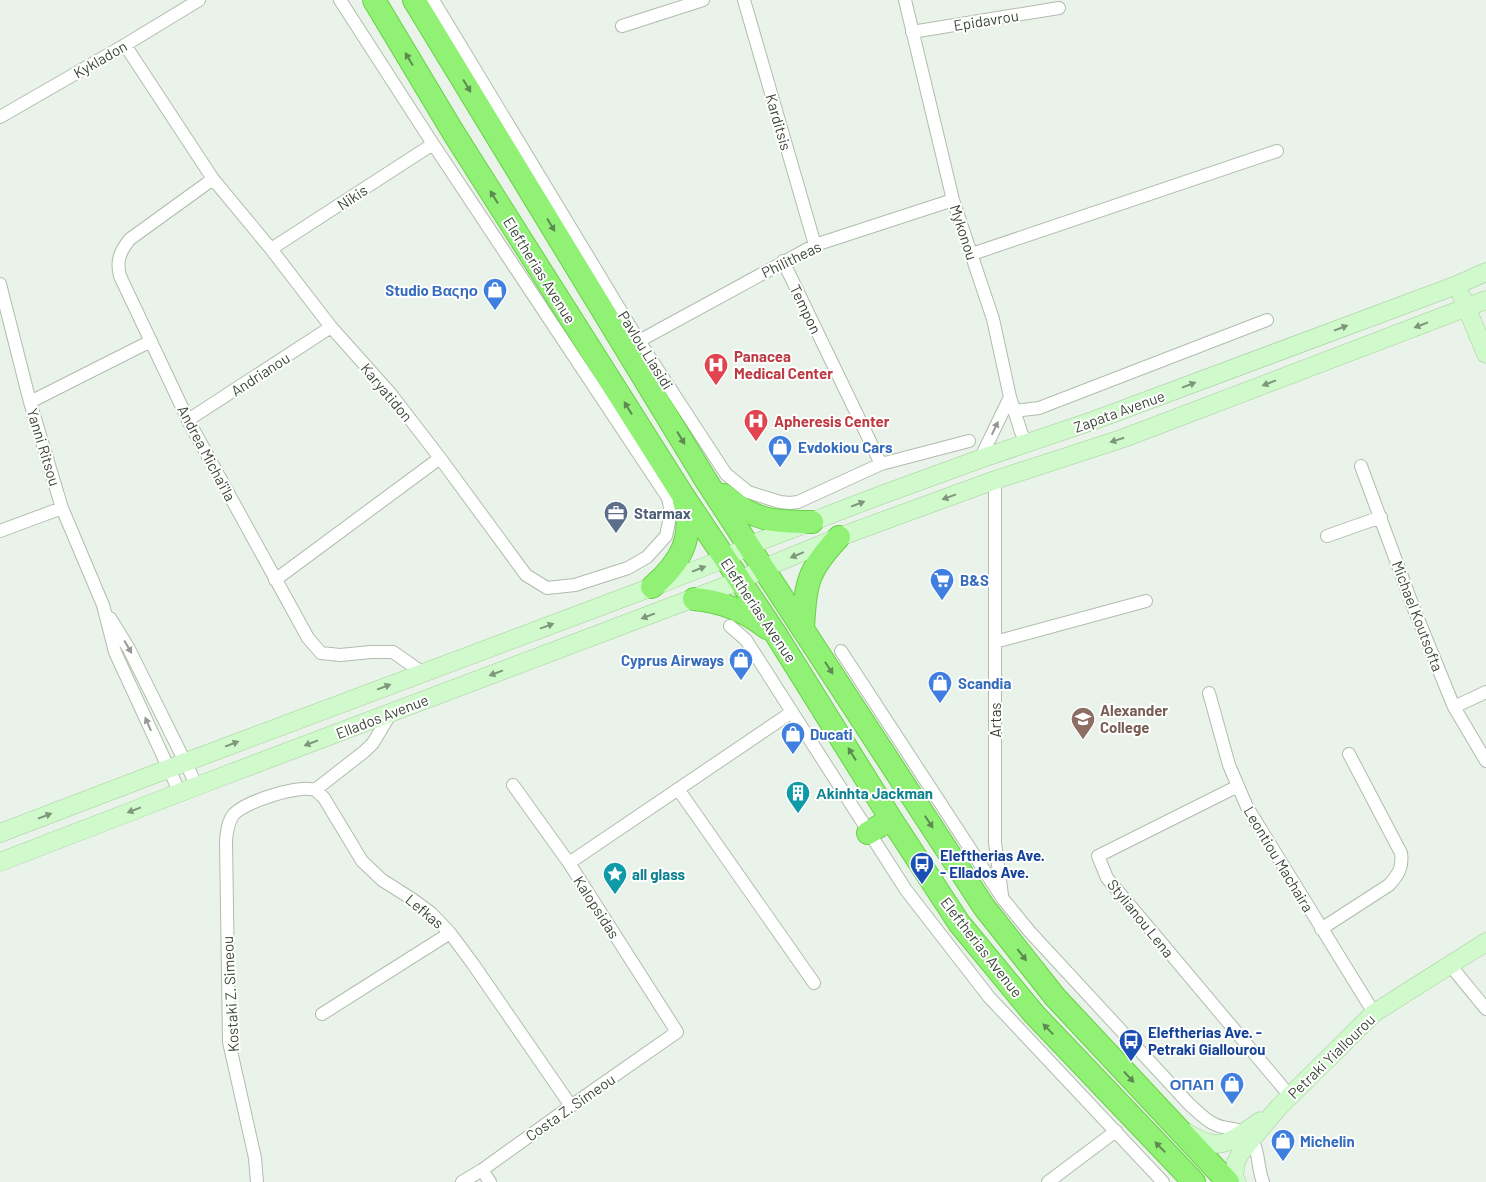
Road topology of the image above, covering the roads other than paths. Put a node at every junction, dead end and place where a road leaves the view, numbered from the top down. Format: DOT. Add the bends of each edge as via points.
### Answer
graph roads {
  1 [pos="199,0"];
  2 [pos="340,0"];
  3 [pos="374,0"];
  4 [pos="414,0"];
  5 [pos="434,0"];
  6 [pos="703,0"];
  7 [pos="744,0"];
  8 [pos="905,0"];
  9 [pos="1059,8"];
  10 [pos="622,26"];
  11 [pos="912,32"];
  12 [pos="125,45"];
  13 [pos="0,117"];
  14 [pos="434,144"];
  15 [pos="1277,151"];
  16 [pos="213,179"];
  17 [pos="954,200"];
  18 [pos="815,245"];
  19 [pos="271,249"];
  20 [pos="972,254"];
  21 [pos="783,261"];
  22 [pos="1486,272"];
  23 [pos="0,284"];
  24 [pos="1457,285"];
  25 [pos="1486,300"];
  26 [pos="1467,308"];
  27 [pos="1267,320"];
  28 [pos="331,327"];
  29 [pos="151,341"];
  30 [pos="639,341"];
  31 [pos="1486,354"];
  32 [pos="1010,397"];
  33 [pos="30,402"];
  34 [pos="1014,410"];
  35 [pos="188,420"];
  36 [pos="969,441"];
  37 [pos="1028,443"];
  38 [pos="440,458"];
  39 [pos="980,459"];
  40 [pos="882,464"];
  41 [pos="1361,466"];
  42 [pos="995,480"];
  43 [pos="707,482"];
  44 [pos="673,492"];
  45 [pos="62,508"];
  46 [pos="1381,517"];
  47 [pos="812,522"];
  48 [pos="0,531"];
  49 [pos="1326,536"];
  50 [pos="839,537"];
  51 [pos="750,545"];
  52 [pos="724,559"];
  53 [pos="764,568"];
  54 [pos="275,580"];
  55 [pos="739,582"];
  56 [pos="652,587"];
  57 [pos="694,599"];
  58 [pos="1146,601"];
  59 [pos="102,605"];
  60 [pos="730,626"];
  61 [pos="803,627"];
  62 [pos="777,636"];
  63 [pos="995,642"];
  64 [pos="841,651"];
  65 [pos="423,673"];
  66 [pos="1486,692"];
  67 [pos="1209,693"];
  68 [pos="1454,707"];
  69 [pos="792,712"];
  70 [pos="391,713"];
  71 [pos="1349,754"];
  72 [pos="1486,761"];
  73 [pos="186,762"];
  74 [pos="168,768"];
  75 [pos="197,786"];
  76 [pos="513,786"];
  77 [pos="1238,786"];
  78 [pos="678,788"];
  79 [pos="315,790"];
  80 [pos="180,792"];
  81 [pos="891,819"];
  82 [pos="868,833"];
  83 [pos="0,834"];
  84 [pos="0,862"];
  85 [pos="569,863"];
  86 [pos="1003,899"];
  87 [pos="1321,929"];
  88 [pos="450,933"];
  89 [pos="1486,942"];
  90 [pos="1450,965"];
  91 [pos="814,983"];
  92 [pos="1486,1009"];
  93 [pos="1374,1013"];
  94 [pos="322,1014"];
  95 [pos="677,1032"];
  96 [pos="1284,1102"];
  97 [pos="571,1106"];
  98 [pos="1171,1122"];
  99 [pos="1116,1131"];
  100 [pos="1247,1136"];
  101 [pos="482,1170"];
  102 [pos="257,1182"];
  103 [pos="462,1182"];
  104 [pos="490,1182"];
  105 [pos="1048,1182"];
  106 [pos="1163,1182"];
  107 [pos="1194,1182"];
  108 [pos="1228,1182"];
  109 [pos="1237,1182"];
  110 [pos="1263,1182"];
  1 -- 12 [label="street, Kykladon"];
  2 -- 14 [label="street, Karyatidon"];
  44 -- 3 [label="highway, Eleftherias Avenue, one-way"];
  4 -- 43 [label="highway, Eleftherias Avenue, one-way"];
  5 -- 30 [label="street, Pavlou Liasidi"];
  6 -- 10 [label="street"];
  7 -- 18 [label="street, Karditsis"];
  8 -- 11 [label="street, Mykonou"];
  9 -- 11 [label="street, Epidavrou"];
  11 -- 17 [label="street, Mykonou"];
  12 -- 13 [label="street, Kykladon"];
  12 -- 16 [label="street, Karyatidon"];
  14 -- 19 [label="street, Nikis"];
  14 -- 44 [label="street, Karyatidon"];
  15 -- 20 [label="street"];
  16 -- 19 [label="street, Karyatidon"];
  16 -- 29 [label="street, Andrea Micha'i'la" via="130,239 120,253 120,276"];
  17 -- 18 [label="street, Philitheas"];
  17 -- 20 [label="street, Mykonou"];
  18 -- 21 [label="street, Philitheas"];
  19 -- 28 [label="street, Karyatidon"];
  20 -- 32 [label="street, Mykonou" via="993,319"];
  21 -- 30 [label="street, Philitheas"];
  21 -- 40 [label="street, Tempon"];
  22 -- 24 [label="main road, Zapata Avenue"];
  23 -- 33 [label="street, Yanni Ritsou"];
  24 -- 26 [label="main road"];
  37 -- 24 [label="main road, Zapata Avenue, one-way"];
  25 -- 26 [label="main road, Zapata Avenue"];
  26 -- 31 [label="main road"];
  26 -- 42 [label="main road, Zapata Avenue, one-way" via="1124,438"];
  27 -- 34 [label="street" via="1039,408"];
  28 -- 35 [label="street, Andrianou"];
  28 -- 38 [label="street, Karyatidon" via="390,393"];
  29 -- 33 [label="street"];
  29 -- 35 [label="street, Andrea Micha'i'la"];
  30 -- 40 [label="street, Pavlou Liasidi" via="726,474 748,492 780,502 798,502"];
  32 -- 34 [label="street, Mykonou"];
  39 -- 32 [label="street, one-way"];
  33 -- 45 [label="street, Yanni Ritsou"];
  34 -- 37 [label="street, Mykonou"];
  35 -- 54 [label="street, Andrea Micha'i'la"];
  36 -- 40 [label="street, Pavlou Liasidi"];
  37 -- 39 [label="main road, Zapata Avenue"];
  38 -- 44 [label="street, Karyatidon" via="526,575 547,588 575,585 628,568 647,557 666,536 671,512 668,498"];
  38 -- 54 [label="street"];
  47 -- 39 [label="main road, Zapata Avenue, one-way"];
  41 -- 46 [label="street, Michael Koutsofta"];
  42 -- 50 [label="main road, Zapata Avenue, one-way"];
  42 -- 63 [label="street, Artas"];
  43 -- 47 [label="highway" via="748,513 784,522"];
  43 -- 51 [label="highway, Eleftherias Avenue"];
  44 -- 52 [label="highway, Eleftherias Avenue"];
  44 -- 56 [label="highway" via="688,515 688,527 682,550 672,568"];
  45 -- 48 [label="street"];
  45 -- 59 [label="street, Yanni Ritsou"];
  46 -- 49 [label="street"];
  46 -- 68 [label="street, Michael Koutsofta"];
  47 -- 51 [label="main road, Zapata Avenue"];
  50 -- 53 [label="main road, Zapata Avenue, one-way"];
  50 -- 61 [label="highway" via="810,576"];
  51 -- 52 [label="main road, Ellados Avenue"];
  51 -- 53 [label="highway, Eleftherias Avenue"];
  52 -- 55 [label="highway, Eleftherias Avenue"];
  56 -- 52 [label="main road, Ellados Avenue, one-way"];
  53 -- 55 [label="main road, Ellados Avenue"];
  53 -- 61 [label="highway, Eleftherias Avenue"];
  54 -- 65 [label="street, Andrea Micha'i'la" via="308,638 321,653 393,652"];
  55 -- 57 [label="main road, Ellados Avenue"];
  55 -- 62 [label="highway, Eleftherias Avenue"];
  65 -- 56 [label="main road, Ellados Avenue, one-way"];
  57 -- 62 [label="highway" via="729,606 758,621"];
  57 -- 70 [label="main road, Ellados Avenue, one-way"];
  58 -- 63 [label="street"];
  59 -- 73 [label="street, Yanni Ritsou, one-way" via="129,649"];
  74 -- 59 [label="street, Yanni Ritsou, one-way" via="115,652"];
  60 -- 69 [label="street" via="746,640"];
  61 -- 98 [label="highway, Eleftherias Avenue, one-way" via="984,907 1055,998"];
  81 -- 62 [label="highway, Eleftherias Avenue, one-way"];
  63 -- 86 [label="street, Artas" via="995,843"];
  64 -- 86 [label="street"];
  73 -- 65 [label="main road, Ellados Avenue, one-way"];
  66 -- 68 [label="street"];
  67 -- 77 [label="street, Leontiou Machaira"];
  68 -- 72 [label="street, Michael Koutsofta"];
  69 -- 78 [label="street"];
  69 -- 82 [label="street"];
  70 -- 75 [label="main road, Ellados Avenue, one-way"];
  70 -- 79 [label="street" via="366,752"];
  71 -- 87 [label="street" via="1401,853 1403,864 1389,884"];
  73 -- 74 [label="main road, Ellados Avenue"];
  73 -- 75 [label="street, Yanni Ritsou"];
  74 -- 80 [label="street, Yanni Ritsou"];
  83 -- 74 [label="main road, Ellados Avenue, one-way"];
  75 -- 80 [label="main road, Ellados Avenue"];
  76 -- 85 [label="street, Kalopsidas"];
  77 -- 87 [label="street, Leontiou Machaira" via="1247,808"];
  77 -- 96 [label="street, Stylianou Lena" via="1098,856 1107,878"];
  78 -- 85 [label="street"];
  78 -- 91 [label="street"];
  79 -- 88 [label="street, Lefkas" via="324,798 362,861 382,880 431,913"];
  79 -- 102 [label="street, Kostaki Z. Simeou" via="282,793 241,809 229,823 226,840 229,1042"];
  80 -- 84 [label="main road, Ellados Avenue, one-way"];
  81 -- 82 [label="highway"];
  107 -- 81 [label="highway, Eleftherias Avenue, one-way" via="1034,1014 959,923"];
  82 -- 99 [label="street" via="906,890 989,997"];
  85 -- 95 [label="street, Kalopsidas"];
  86 -- 100 [label="street" via="1189,1104 1218,1126"];
  87 -- 93 [label="street, Leontiou Machaira"];
  88 -- 94 [label="street"];
  88 -- 97 [label="street, Lefkas"];
  89 -- 90 [label="main road, Petraki Yiallourou"];
  90 -- 92 [label="street"];
  90 -- 93 [label="main road, Petraki Yiallourou"];
  93 -- 96 [label="main road, Petraki Yiallourou"];
  95 -- 97 [label="street, Costa Z. Simeou"];
  96 -- 100 [label="main road, Petraki Yiallourou"];
  97 -- 101 [label="street, Costa Z. Simeou"];
  98 -- 100 [label="main road, Petraki Yiallourou" via="1200,1142 1212,1144"];
  98 -- 108 [label="highway, Eleftherias Avenue"];
  99 -- 105 [label="street"];
  99 -- 106 [label="street"];
  100 -- 109 [label="main road, Petraki Yiallourou" via="1236,1162 1234,1176"];
  100 -- 110 [label="street" via="1256,1152"];
  101 -- 103 [label="street, Costa Z. Simeou"];
  101 -- 104 [label="street"];
}
